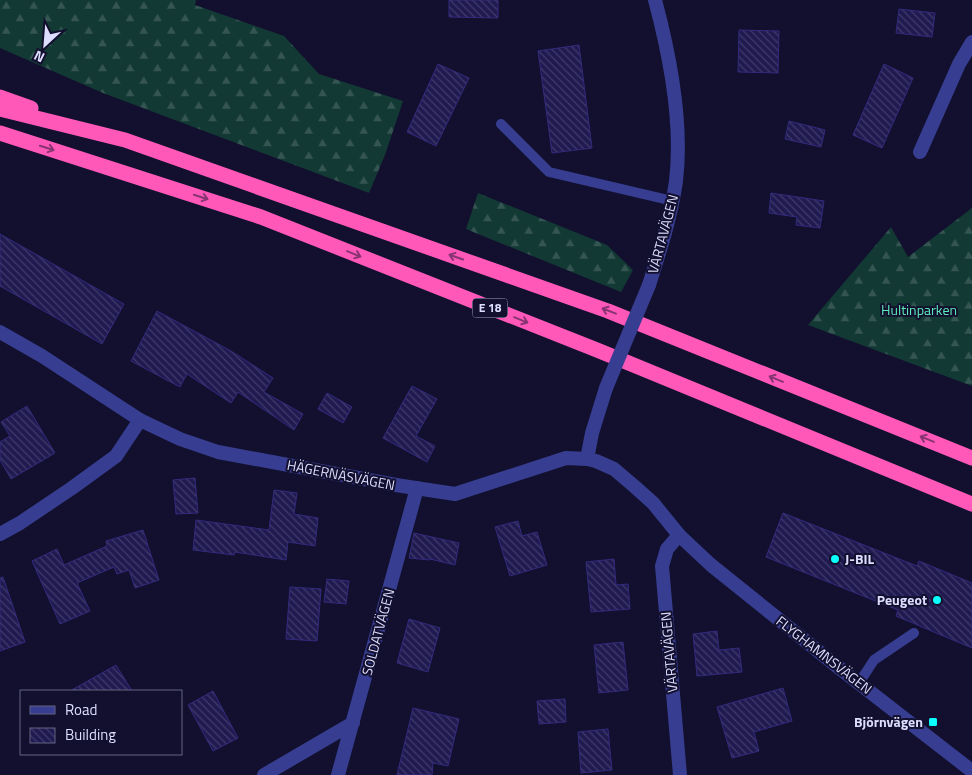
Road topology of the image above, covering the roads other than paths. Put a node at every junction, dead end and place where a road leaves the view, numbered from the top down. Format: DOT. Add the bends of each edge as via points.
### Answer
graph roads {
  1 [pos="655,0"];
  2 [pos="972,42"];
  3 [pos="0,97"];
  4 [pos="0,109"];
  5 [pos="501,124"];
  6 [pos="0,133"];
  7 [pos="125,140"];
  8 [pos="920,152"];
  9 [pos="673,201"];
  10 [pos="0,332"];
  11 [pos="140,420"];
  12 [pos="587,458"];
  13 [pos="972,458"];
  14 [pos="417,488"];
  15 [pos="972,504"];
  16 [pos="0,534"];
  17 [pos="679,535"];
  18 [pos="914,633"];
  19 [pos="859,683"];
  20 [pos="353,723"];
  21 [pos="972,772"];
  22 [pos="264,775"];
  23 [pos="338,775"];
  24 [pos="680,775"];
  1 -- 9 [label="street, VÄRTAVÄGEN" via="675,104 676,179"];
  2 -- 8 [label="street"];
  3 -- 7 [label="highway"];
  4 -- 7 [label="highway"];
  5 -- 9 [label="lane" via="549,172"];
  6 -- 15 [label="highway, E 18, one-way" via="261,217"];
  13 -- 7 [label="highway, one-way" via="608,311"];
  9 -- 12 [label="street, VÄRTAVÄGEN, bridge" via="649,284 606,388"];
  10 -- 11 [label="street, HÄGERNÄSVÄGEN"];
  11 -- 14 [label="street, HÄGERNÄSVÄGEN" via="218,452"];
  11 -- 16 [label="street" via="116,456"];
  12 -- 14 [label="street, HÄGERNÄSVÄGEN" via="566,458 455,494"];
  12 -- 17 [label="street, HÄGERNÄSVÄGEN" via="614,470 634,486"];
  14 -- 20 [label="street, SOLDATVÄGEN"];
  17 -- 19 [label="street, FLYGHAMNSVÄGEN" via="711,565"];
  17 -- 24 [label="street, VÄRTAVÄGEN" via="667,549 662,566"];
  18 -- 19 [label="lane" via="874,660"];
  19 -- 21 [label="street, FLYGHAMNSVÄGEN"];
  20 -- 22 [label="street"];
  20 -- 23 [label="street, SOLDATVÄGEN"];
}
